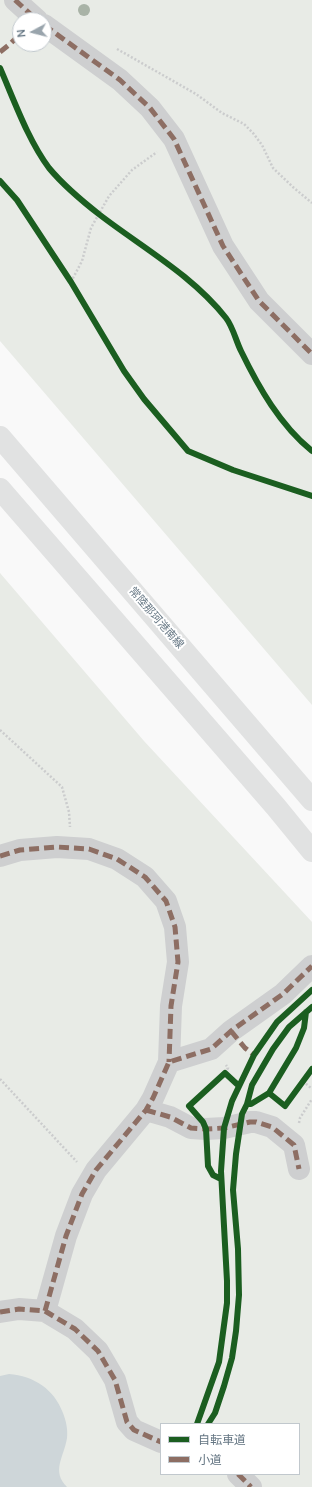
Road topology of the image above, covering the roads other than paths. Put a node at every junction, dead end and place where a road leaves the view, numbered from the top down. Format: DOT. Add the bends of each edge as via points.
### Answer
graph roads {
  1 [pos="14,0"];
  2 [pos="28,12"];
  3 [pos="52,31"];
  4 [pos="312,354"];
  5 [pos="0,436"];
  6 [pos="0,488"];
  7 [pos="312,800"];
  8 [pos="312,851"];
  9 [pos="0,856"];
  10 [pos="312,966"];
  11 [pos="169,1062"];
  12 [pos="146,1110"];
  13 [pos="299,1169"];
  14 [pos="45,1311"];
  15 [pos="0,1312"];
  16 [pos="159,1441"];
  17 [pos="239,1475"];
  18 [pos="251,1487"];
  1 -- 2 [label="street"];
  3 -- 4 [label="street" via="120,80 150,108 174,140 223,246 259,301"];
  5 -- 7 [label="highway, 常陸那珂港南線"];
  6 -- 8 [label="highway"];
  9 -- 11 [label="street" via="20,850 56,847 89,849 117,859 145,878 166,901 175,927 178,962 172,1006"];
  10 -- 11 [label="street" via="283,994 231,1031 211,1049"];
  11 -- 12 [label="street"];
  12 -- 13 [label="street" via="170,1117 191,1128 224,1128 250,1122 272,1127 294,1145"];
  12 -- 14 [label="street" via="96,1170 82,1194 66,1236"];
  14 -- 15 [label="street" via="19,1309"];
  14 -- 16 [label="street" via="74,1329 98,1351 115,1380 127,1422 134,1430"];
  17 -- 18 [label="street"];
}
